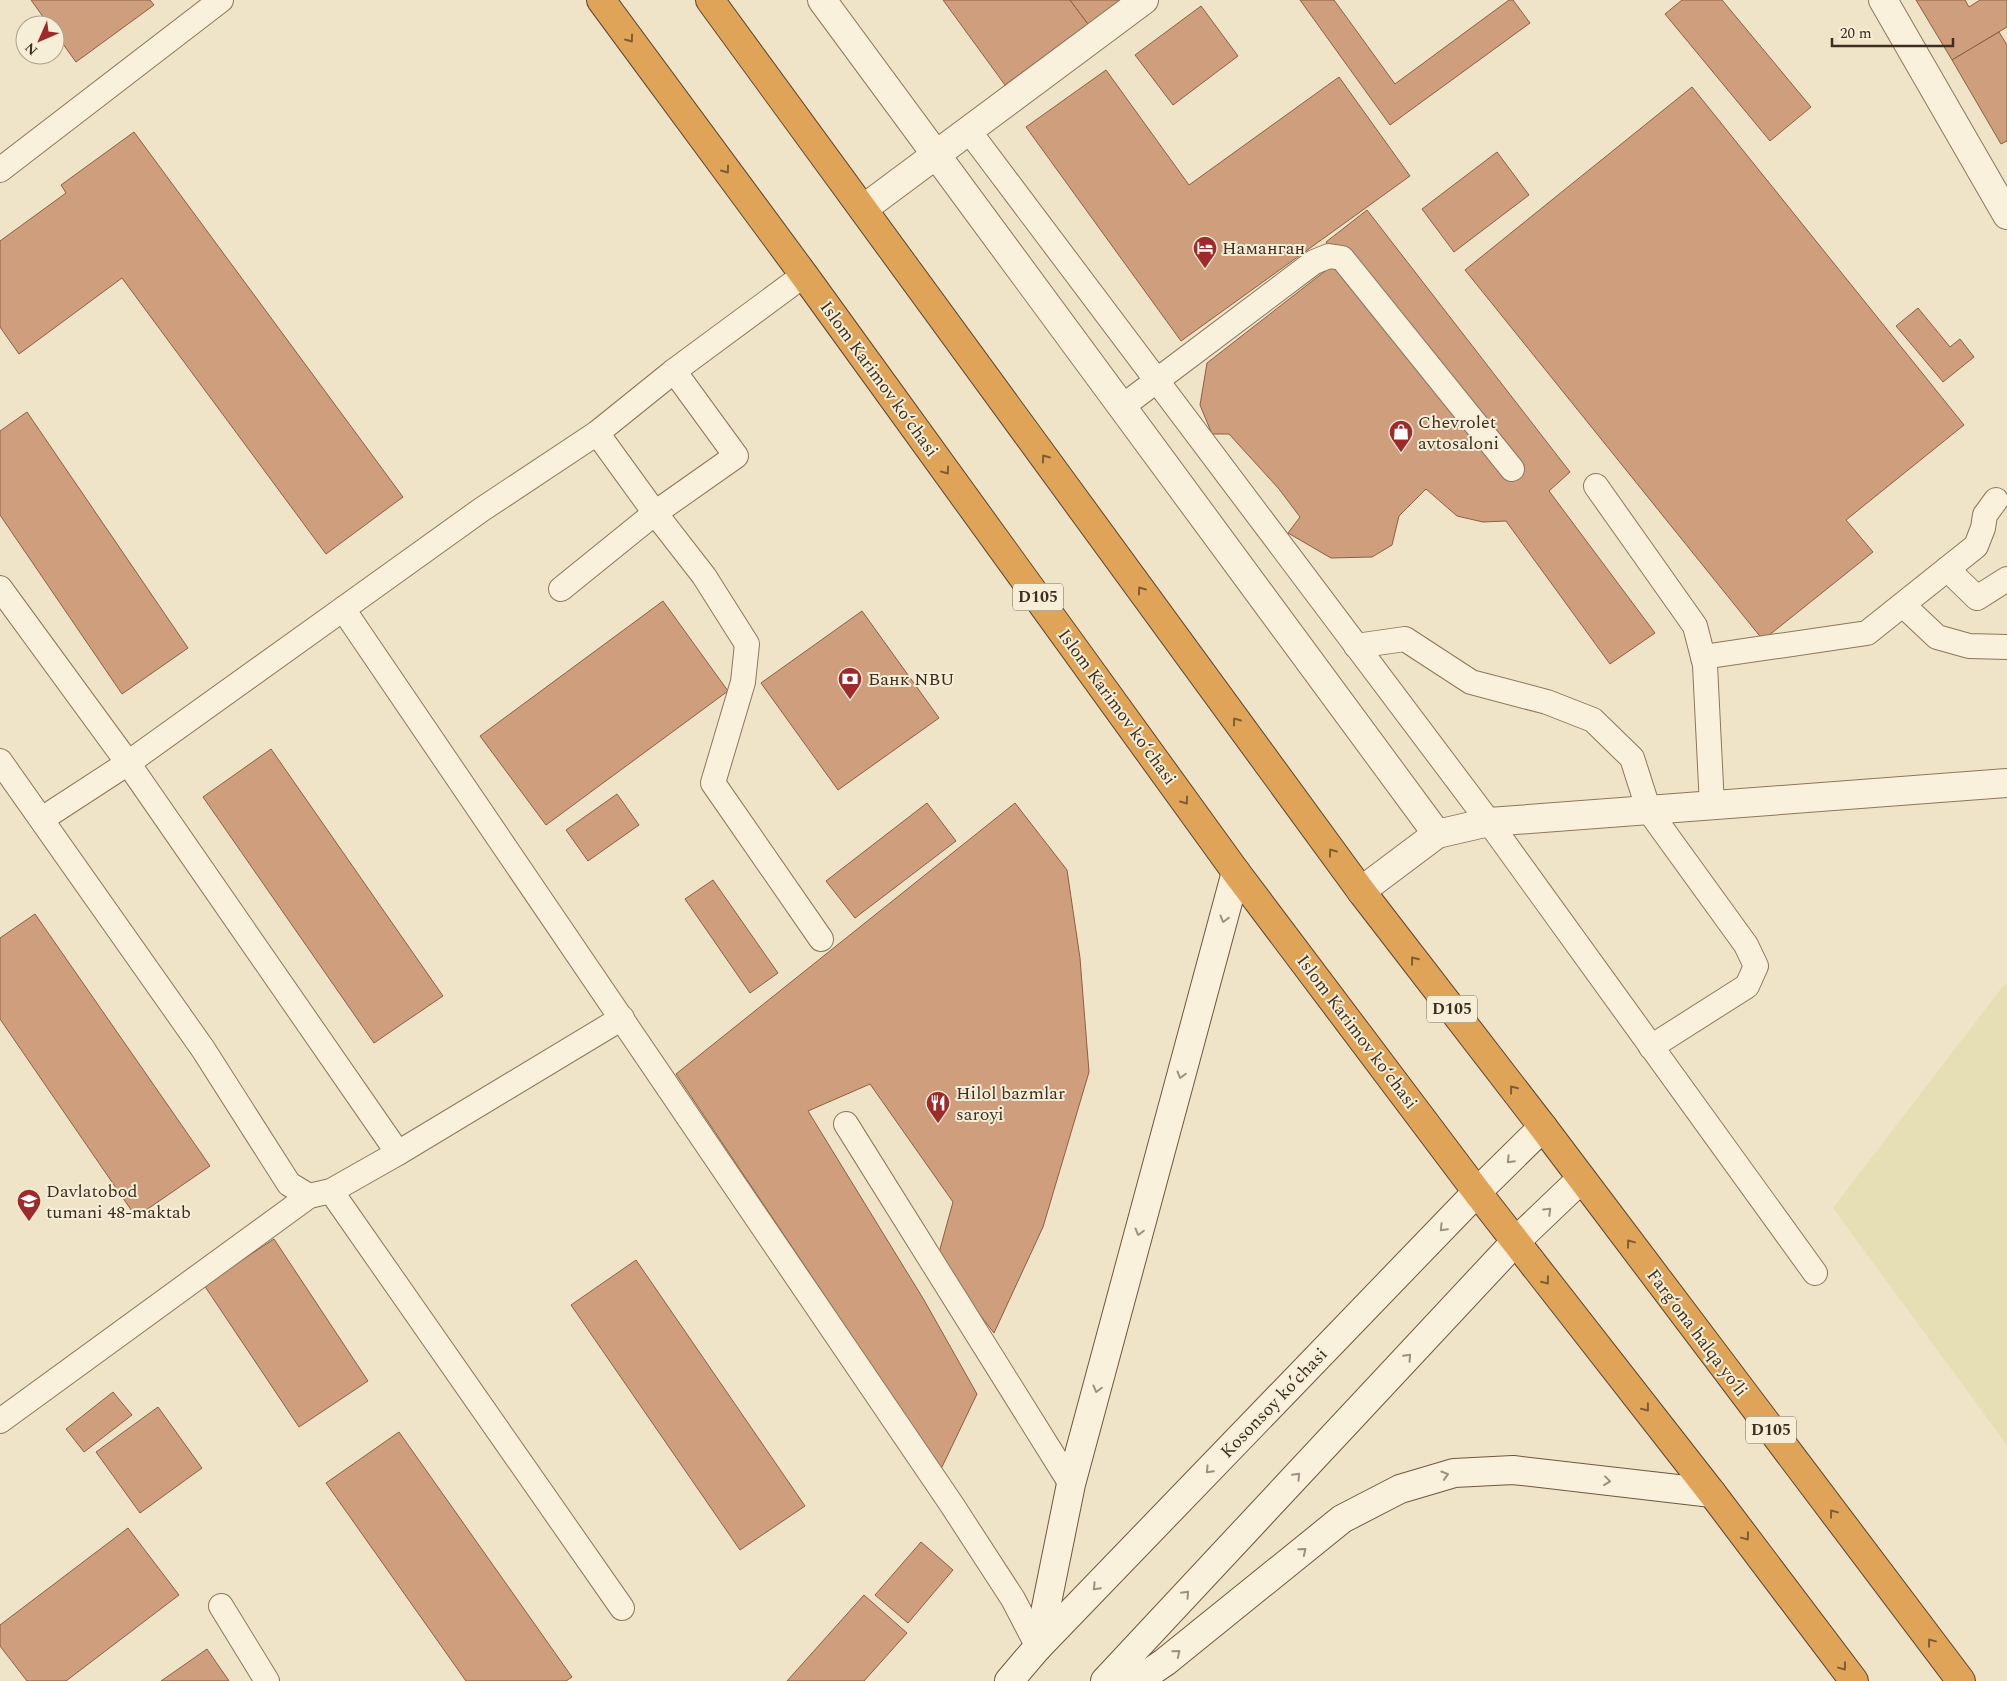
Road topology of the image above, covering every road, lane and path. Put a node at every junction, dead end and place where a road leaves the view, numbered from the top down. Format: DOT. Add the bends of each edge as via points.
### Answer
graph roads {
  1 [pos="221,0"];
  2 [pos="601,0"];
  3 [pos="710,0"];
  4 [pos="822,0"];
  5 [pos="1144,0"];
  6 [pos="1883,0"];
  7 [pos="969,131"];
  8 [pos="935,155"];
  9 [pos="0,170"];
  10 [pos="863,209"];
  11 [pos="2007,215"];
  12 [pos="804,275"];
  13 [pos="674,371"];
  14 [pos="1157,381"];
  15 [pos="1122,406"];
  16 [pos="597,433"];
  17 [pos="1512,469"];
  18 [pos="1596,486"];
  19 [pos="1996,500"];
  20 [pos="654,513"];
  21 [pos="1947,569"];
  22 [pos="2007,579"];
  23 [pos="0,588"];
  24 [pos="561,589"];
  25 [pos="1903,605"];
  26 [pos="343,609"];
  27 [pos="1356,646"];
  28 [pos="2007,647"];
  29 [pos="1703,657"];
  30 [pos="0,761"];
  31 [pos="128,763"];
  32 [pos="2007,783"];
  33 [pos="1712,806"];
  34 [pos="1649,811"];
  35 [pos="42,819"];
  36 [pos="1489,822"];
  37 [pos="1437,834"];
  38 [pos="1236,872"];
  39 [pos="1361,891"];
  40 [pos="822,939"];
  41 [pos="622,1018"];
  42 [pos="1651,1047"];
  43 [pos="846,1124"];
  44 [pos="1543,1127"];
  45 [pos="398,1153"];
  46 [pos="1581,1179"];
  47 [pos="1477,1192"];
  48 [pos="320,1193"];
  49 [pos="1516,1242"];
  50 [pos="1815,1272"];
  51 [pos="0,1421"];
  52 [pos="1071,1484"];
  53 [pos="1712,1493"];
  54 [pos="221,1606"];
  55 [pos="622,1608"];
  56 [pos="1038,1647"];
  57 [pos="267,1681"];
  58 [pos="1009,1681"];
  59 [pos="1105,1681"];
  60 [pos="1137,1681"];
  61 [pos="1854,1681"];
  62 [pos="1960,1681"];
  1 -- 9 [label="lane"];
  2 -- 12 [label="highway, Islom Karimov koʻchasi / D105, one-way"];
  3 -- 10 [label="highway, D105"];
  4 -- 8 [label="main road"];
  5 -- 7 [label="main road"];
  6 -- 11 [label="main road"];
  7 -- 8 [label="main road"];
  7 -- 14 [label="lane"];
  8 -- 10 [label="main road"];
  8 -- 15 [label="main road"];
  39 -- 10 [label="highway, D105, one-way"];
  12 -- 13 [label="lane"];
  12 -- 38 [label="highway, Islom Karimov koʻchasi / D105, one-way"];
  13 -- 16 [label="lane"];
  13 -- 20 [label="lane" via="736,456"];
  14 -- 15 [label="lane"];
  14 -- 17 [label="lane" via="1314,262 1329,256 1342,258"];
  14 -- 27 [label="lane"];
  15 -- 37 [label="main road"];
  16 -- 20 [label="lane"];
  16 -- 26 [label="lane" via="481,510"];
  18 -- 29 [label="lane" via="1696,626"];
  19 -- 21 [label="lane" via="1986,515 1976,546"];
  20 -- 24 [label="lane"];
  20 -- 40 [label="lane" via="704,576 747,644 744,682 713,783"];
  21 -- 22 [label="lane" via="1977,598"];
  21 -- 25 [label="lane"];
  23 -- 31 [label="lane"];
  25 -- 28 [label="lane" via="1937,637 1969,646"];
  25 -- 29 [label="lane" via="1867,633"];
  26 -- 31 [label="lane"];
  26 -- 41 [label="lane"];
  27 -- 34 [label="lane" via="1405,639 1471,682 1547,702 1593,720 1632,758"];
  27 -- 36 [label="lane"];
  29 -- 33 [label="lane"];
  30 -- 35 [label="lane"];
  31 -- 35 [label="lane"];
  31 -- 45 [label="lane"];
  32 -- 33 [label="main road"];
  33 -- 34 [label="main road"];
  34 -- 36 [label="main road"];
  34 -- 42 [label="lane" via="1746,945 1756,966 1747,986"];
  35 -- 48 [label="lane" via="203,1049 289,1184"];
  36 -- 37 [label="main road"];
  36 -- 42 [label="lane"];
  37 -- 39 [label="main road"];
  38 -- 47 [label="highway, Islom Karimov koʻchasi / D105"];
  38 -- 52 [label="main road, one-way"];
  44 -- 39 [label="highway, D105, one-way"];
  41 -- 45 [label="lane"];
  41 -- 56 [label="lane" via="952,1505 1013,1599"];
  42 -- 50 [label="lane"];
  43 -- 52 [label="lane"];
  44 -- 46 [label="highway, Farg‘ona halqa yo‘li / D105"];
  44 -- 47 [label="main road, Kosonsoy ko’chasi, one-way"];
  45 -- 48 [label="lane"];
  49 -- 46 [label="main road, one-way"];
  62 -- 46 [label="highway, Farg‘ona halqa yo‘li / D105, one-way"];
  47 -- 49 [label="highway, D105"];
  47 -- 56 [label="main road, Kosonsoy ko’chasi, one-way"];
  48 -- 51 [label="lane"];
  48 -- 55 [label="lane"];
  49 -- 53 [label="highway, D105, one-way"];
  59 -- 49 [label="main road, one-way"];
  52 -- 56 [label="main road"];
  60 -- 53 [label="main road, one-way" via="1342,1519 1400,1489 1454,1473 1513,1470"];
  53 -- 61 [label="highway, D105, one-way"];
  54 -- 57 [label="lane"];
  56 -- 58 [label="main road, Kosonsoy ko’chasi"];
}
